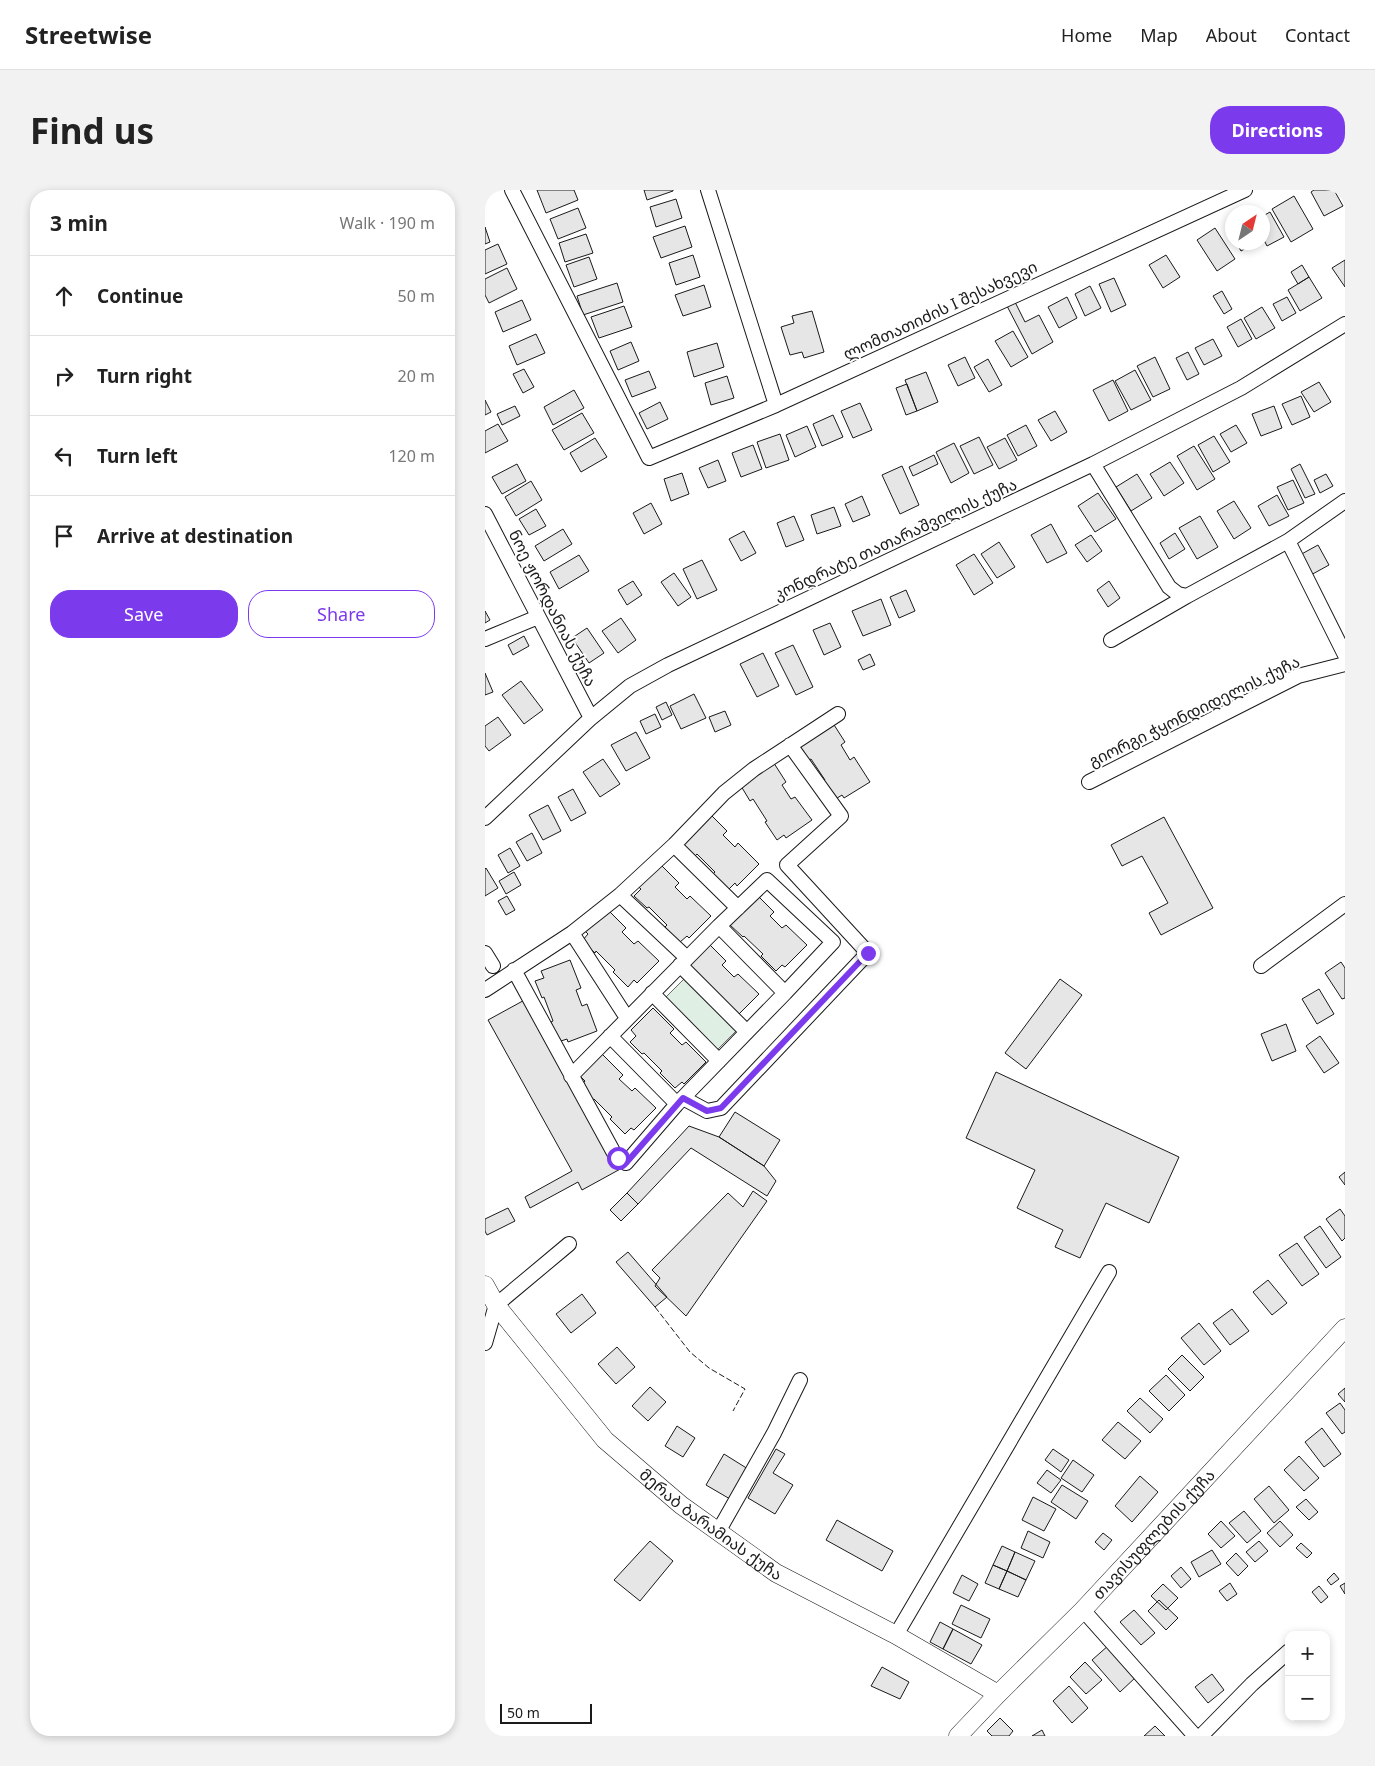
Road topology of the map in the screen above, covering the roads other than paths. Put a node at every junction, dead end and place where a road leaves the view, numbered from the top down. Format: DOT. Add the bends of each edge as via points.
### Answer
graph roads {
  1 [pos="513,190"];
  2 [pos="708,190"];
  3 [pos="1245,190"];
  4 [pos="1345,324"];
  5 [pos="776,405"];
  6 [pos="1093,464"];
  7 [pos="1345,501"];
  8 [pos="485,514"];
  9 [pos="1288,541"];
  10 [pos="1187,596"];
  11 [pos="538,617"];
  12 [pos="485,639"];
  13 [pos="1111,640"];
  14 [pos="1345,655"];
  15 [pos="1345,664"];
  16 [pos="838,714"];
  17 [pos="591,718"];
  18 [pos="790,745"];
  19 [pos="1089,782"];
  20 [pos="485,818"];
  21 [pos="675,844"];
  22 [pos="621,895"];
  23 [pos="1345,904"];
  24 [pos="738,908"];
  25 [pos="719,926"];
  26 [pos="572,933"];
  27 [pos="485,953"];
  28 [pos="684,962"];
  29 [pos="493,966"];
  30 [pos="1261,966"];
  31 [pos="514,970"];
  32 [pos="485,990"];
  33 [pos="785,993"];
  34 [pos="652,994"];
  35 [pos="627,1018"];
  36 [pos="747,1032"];
  37 [pos="610,1036"];
  38 [pos="719,1061"];
  39 [pos="571,1076"];
  40 [pos="680,1101"];
  41 [pos="569,1244"];
  42 [pos="1109,1272"];
  43 [pos="485,1285"];
  44 [pos="496,1305"];
  45 [pos="1345,1328"];
  46 [pos="485,1343"];
  47 [pos="800,1380"];
  48 [pos="718,1532"];
  49 [pos="1083,1610"];
  50 [pos="896,1635"];
  51 [pos="1285,1655"];
  52 [pos="998,1694"];
  53 [pos="959,1736"];
  54 [pos="1195,1736"];
  55 [pos="1201,1736"];
  1 -- 5 [label="street, ლომთათიძის I შესახვევი" via="649,458"];
  2 -- 5 [label="street"];
  3 -- 5 [label="street, ლომთათიძის I შესახვევი"];
  4 -- 6 [label="street, კონდრატე თათარაშვილის ქუჩა" via="1241,388"];
  6 -- 10 [label="street" via="1169,588"];
  6 -- 17 [label="street, კონდრატე თათარაშვილის ქუჩა" via="668,665 629,686"];
  7 -- 9 [label="street"];
  8 -- 11 [label="street, ნოე ჟორდანიას ქუჩა"];
  9 -- 10 [label="street"];
  9 -- 14 [label="street"];
  10 -- 13 [label="street"];
  11 -- 12 [label="street"];
  11 -- 17 [label="street, ნოე ჟორდანიას ქუჩა"];
  15 -- 19 [label="street, გიორგი ჭყონდიდელის ქუჩა" via="1298,676"];
  16 -- 18 [label="street"];
  17 -- 20 [label="street, კონდრატე თათარაშვილის ქუჩა"];
  18 -- 21 [label="street" via="724,793"];
  18 -- 40 [label="street" via="841,816 787,865 868,953 721,1108 707,1111"];
  21 -- 22 [label="street"];
  21 -- 24 [label="street"];
  22 -- 26 [label="street"];
  22 -- 28 [label="street"];
  23 -- 30 [label="street"];
  24 -- 25 [label="street"];
  24 -- 33 [label="street" via="767,880 833,942"];
  25 -- 28 [label="street"];
  25 -- 33 [label="street"];
  26 -- 31 [label="street"];
  26 -- 35 [label="street"];
  27 -- 29 [label="street"];
  28 -- 34 [label="street"];
  28 -- 36 [label="street"];
  31 -- 32 [label="street"];
  31 -- 39 [label="street"];
  33 -- 36 [label="street"];
  34 -- 35 [label="street"];
  34 -- 38 [label="street"];
  35 -- 37 [label="street"];
  36 -- 38 [label="street"];
  37 -- 39 [label="street"];
  37 -- 40 [label="street"];
  38 -- 40 [label="street"];
  39 -- 40 [label="street" via="614,1153 626,1163"];
  41 -- 44 [label="street"];
  42 -- 50 [label="street"];
  43 -- 44 [label="main road, მერაბ ბარამიას ქუჩა"];
  44 -- 46 [label="street"];
  44 -- 48 [label="main road, მერაბ ბარამიას ქუჩა" via="605,1440"];
  45 -- 49 [label="main road, თავისუფლების ქუჩა"];
  47 -- 48 [label="street"];
  48 -- 50 [label="main road, მერაბ ბარამიას ქუჩა" via="776,1573"];
  49 -- 52 [label="main road, თავისუფლების ქუჩა"];
  49 -- 54 [label="street"];
  50 -- 52 [label="main road, მერაბ ბარამიას ქუჩა"];
  51 -- 55 [label="street"];
  52 -- 53 [label="main road, თავისუფლების ქუჩა"];
}
